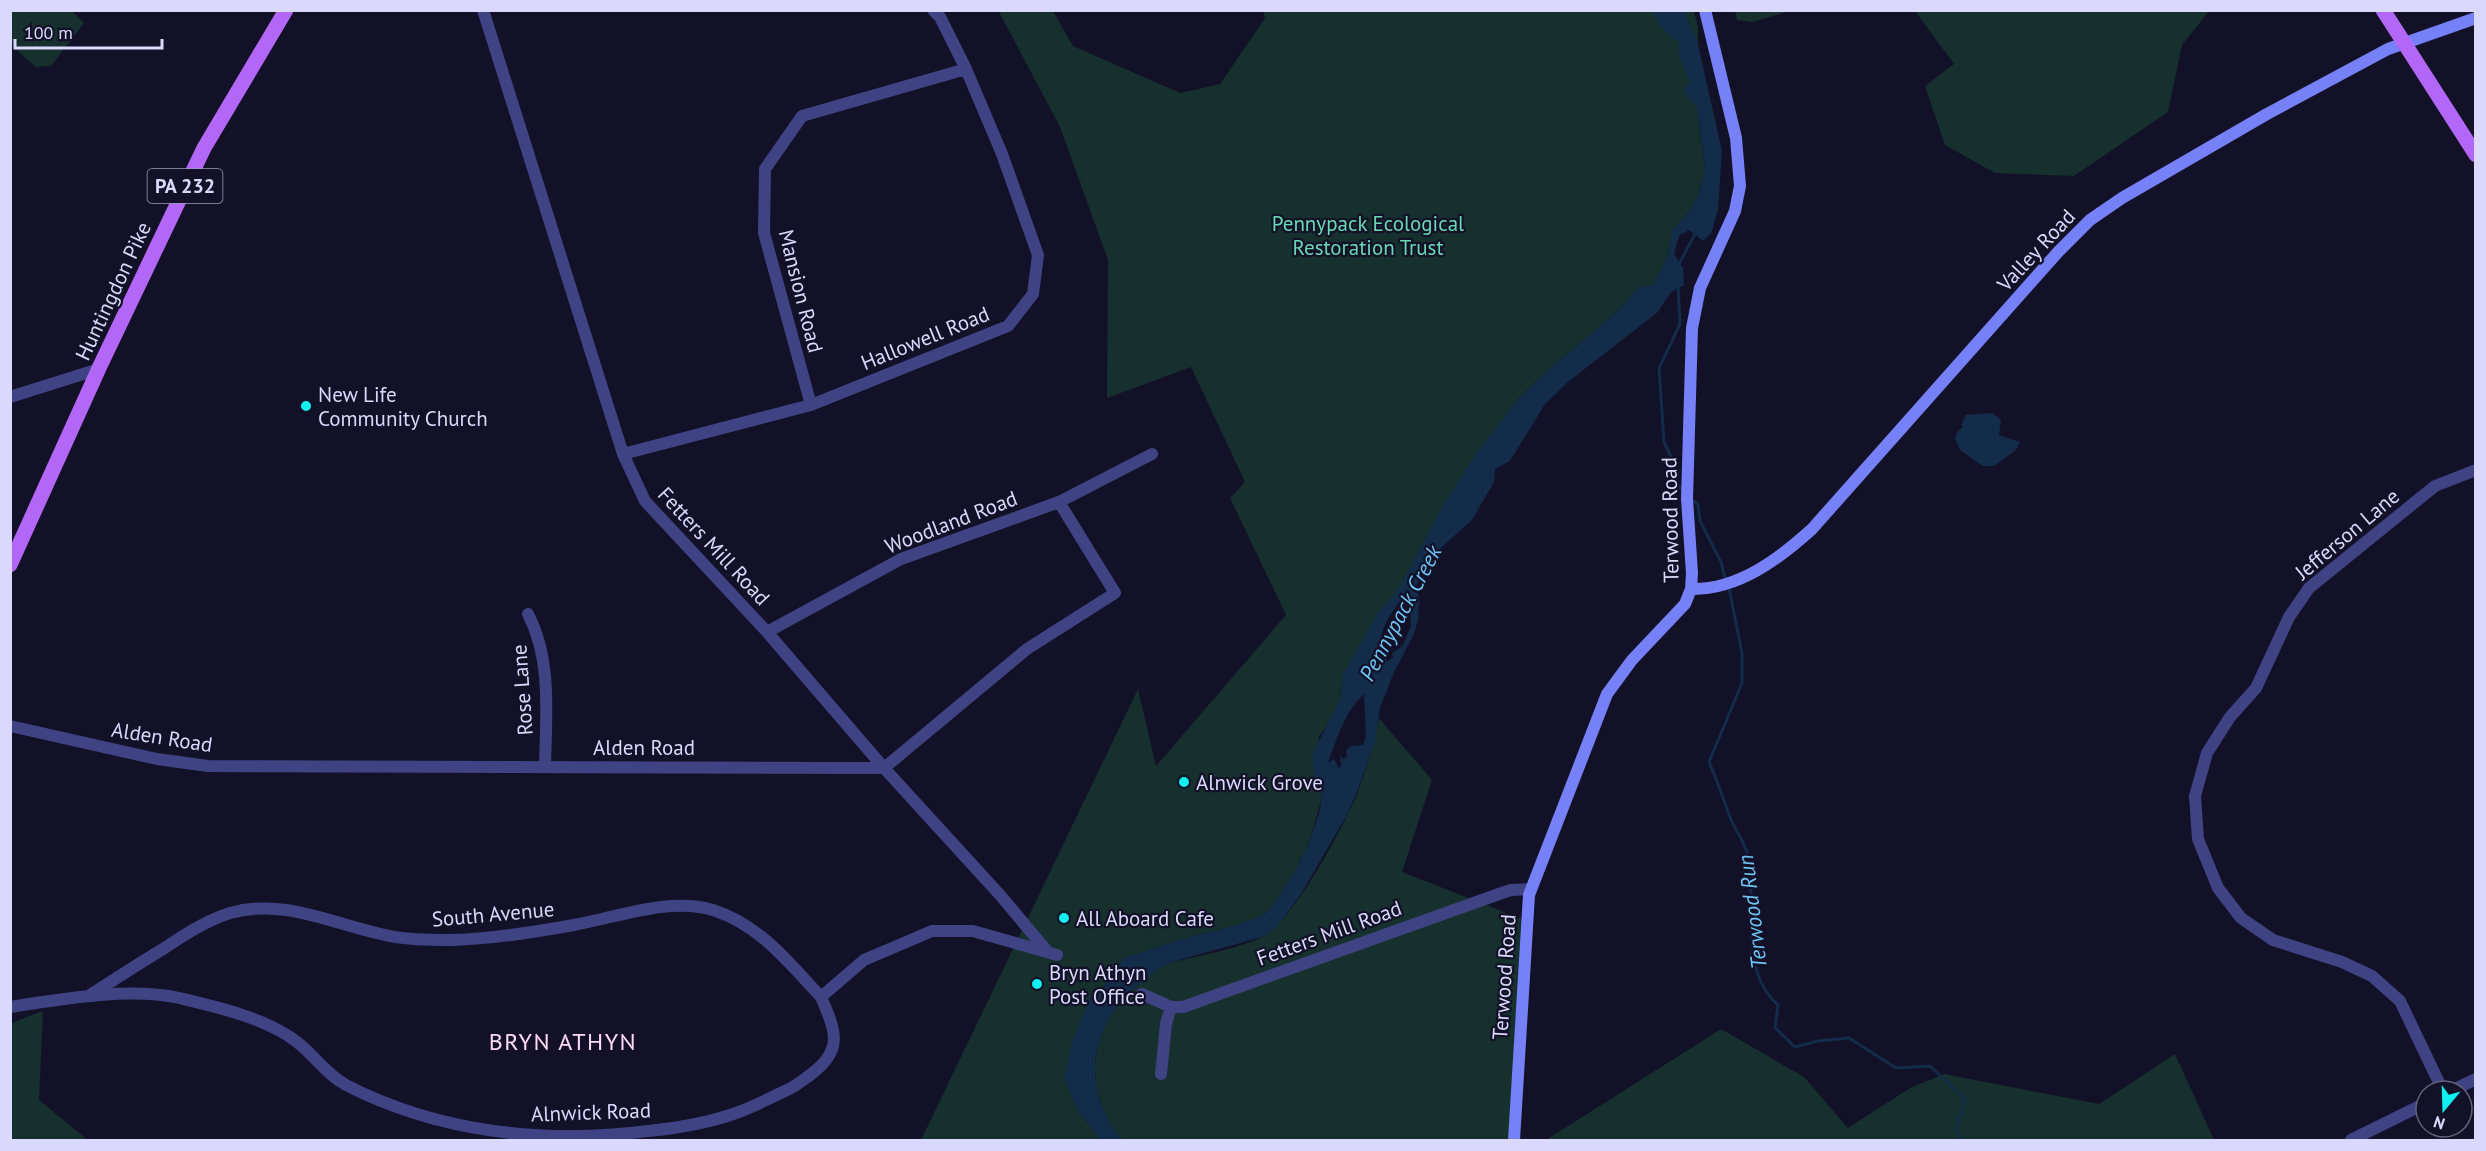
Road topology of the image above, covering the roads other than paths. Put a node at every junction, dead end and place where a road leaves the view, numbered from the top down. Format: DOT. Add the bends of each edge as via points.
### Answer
graph roads {
  1 [pos="286,10"];
  2 [pos="483,10"];
  3 [pos="933,10"];
  4 [pos="1705,10"];
  5 [pos="2383,10"];
  6 [pos="2475,18"];
  7 [pos="2404,43"];
  8 [pos="966,69"];
  9 [pos="2475,154"];
  10 [pos="99,369"];
  11 [pos="10,397"];
  12 [pos="810,405"];
  13 [pos="623,454"];
  14 [pos="1152,454"];
  15 [pos="2475,470"];
  16 [pos="1059,502"];
  17 [pos="10,565"];
  18 [pos="1691,588"];
  19 [pos="528,614"];
  20 [pos="767,632"];
  21 [pos="10,726"];
  22 [pos="545,766"];
  23 [pos="884,768"];
  24 [pos="1531,889"];
  25 [pos="1142,994"];
  26 [pos="89,996"];
  27 [pos="821,997"];
  28 [pos="10,1007"];
  29 [pos="1171,1007"];
  30 [pos="1161,1074"];
  31 [pos="2437,1079"];
  32 [pos="2414,1109"];
  33 [pos="1514,1140"];
  34 [pos="2351,1140"];
  1 -- 10 [label="main road, Huntingdon Pike / PA 232" via="204,148"];
  2 -- 13 [label="street, Fetters Mill Road"];
  3 -- 8 [label="street, Hallowell Road"];
  4 -- 18 [label="street, Terwood Road" via="1736,138 1740,186 1736,211 1705,276 1692,328 1687,484"];
  5 -- 7 [label="main road"];
  6 -- 7 [label="street, Valley Road"];
  7 -- 9 [label="main road"];
  7 -- 18 [label="street, Valley Road" via="2267,114 2140,186 2090,220 1812,529 1772,562 1719,586"];
  8 -- 12 [label="street, Mansion Road" via="802,116 765,169 764,232"];
  8 -- 12 [label="street, Hallowell Road" via="1038,255 1033,294 1008,326"];
  10 -- 11 [label="street"];
  10 -- 17 [label="main road, Huntingdon Pike / PA 232"];
  12 -- 13 [label="street, Hallowell Road"];
  13 -- 20 [label="street, Fetters Mill Road" via="645,501"];
  14 -- 16 [label="street, Woodland Road"];
  15 -- 31 [label="street, Jefferson Lane" via="2435,486 2309,588 2289,617 2256,688 2230,717 2207,753 2195,796 2199,839 2218,888 2241,918 2273,940 2372,976 2400,1001"];
  16 -- 20 [label="street, Woodland Road" via="901,560"];
  16 -- 23 [label="street" via="1115,593 1027,649"];
  18 -- 24 [label="street, Terwood Road" via="1685,604 1632,660 1607,694"];
  19 -- 22 [label="street, Rose Lane" via="542,652"];
  20 -- 23 [label="street, Fetters Mill Road"];
  21 -- 22 [label="street, Alden Road" via="157,759 208,766"];
  22 -- 23 [label="street, Alden Road"];
  23 -- 27 [label="street, Fetters Mill Road" via="1052,953 973,931 932,931 864,960"];
  24 -- 29 [label="street, Fetters Mill Road" via="1511,890 1183,1007"];
  24 -- 33 [label="street, Terwood Road"];
  25 -- 29 [label="street"];
  26 -- 27 [label="street, South Avenue" via="201,925 231,913 262,908 309,914 382,935 435,940 573,926 682,906 712,910 769,941"];
  26 -- 27 [label="street, Alnwick Road" via="175,997 226,1010 296,1041 330,1075 390,1105 491,1130 561,1137 682,1127 735,1114 793,1088 827,1062 832,1052 830,1017"];
  26 -- 28 [label="street, Alnwick Road"];
  29 -- 30 [label="street"];
  32 -- 34 [label="street"];
}
